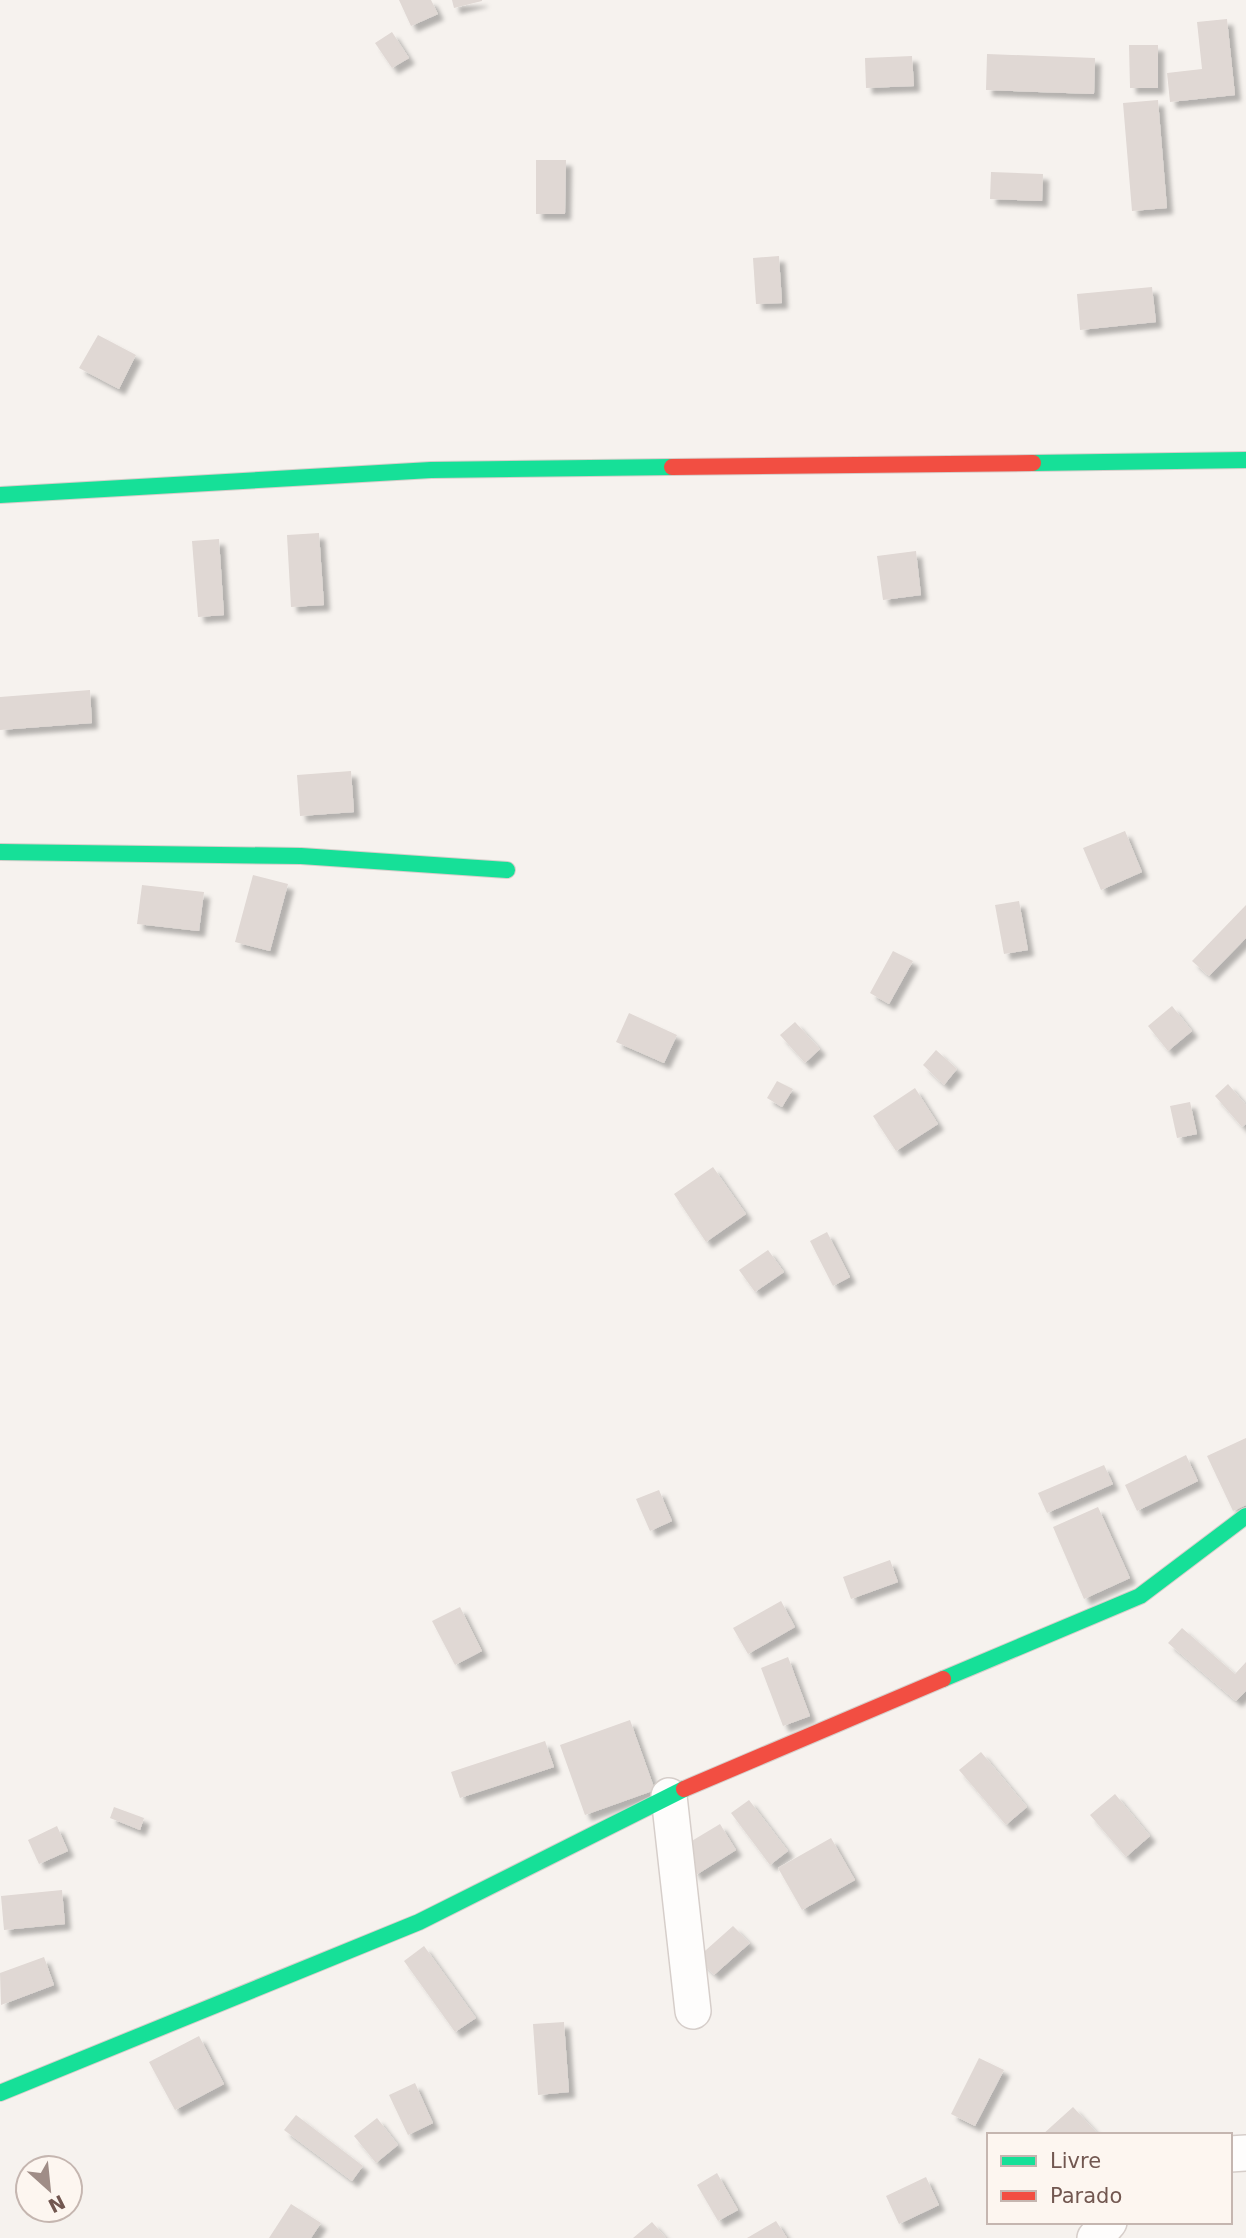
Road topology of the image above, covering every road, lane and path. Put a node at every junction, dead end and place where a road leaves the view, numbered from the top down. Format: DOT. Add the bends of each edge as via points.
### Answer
graph roads {
  1 [pos="1246,460"];
  2 [pos="0,495"];
  3 [pos="0,852"];
  4 [pos="507,870"];
  5 [pos="1246,1516"];
  6 [pos="669,1796"];
  7 [pos="692,2011"];
  8 [pos="0,2093"];
  9 [pos="1107,2224"];
  10 [pos="1095,2238"];
  1 -- 2 [label="street" via="431,470"];
  3 -- 4 [label="street" via="301,856"];
  5 -- 6 [label="street" via="1140,1595"];
  6 -- 7 [label="street"];
  6 -- 8 [label="street" via="419,1922"];
  9 -- 10 [label="street"];
}
